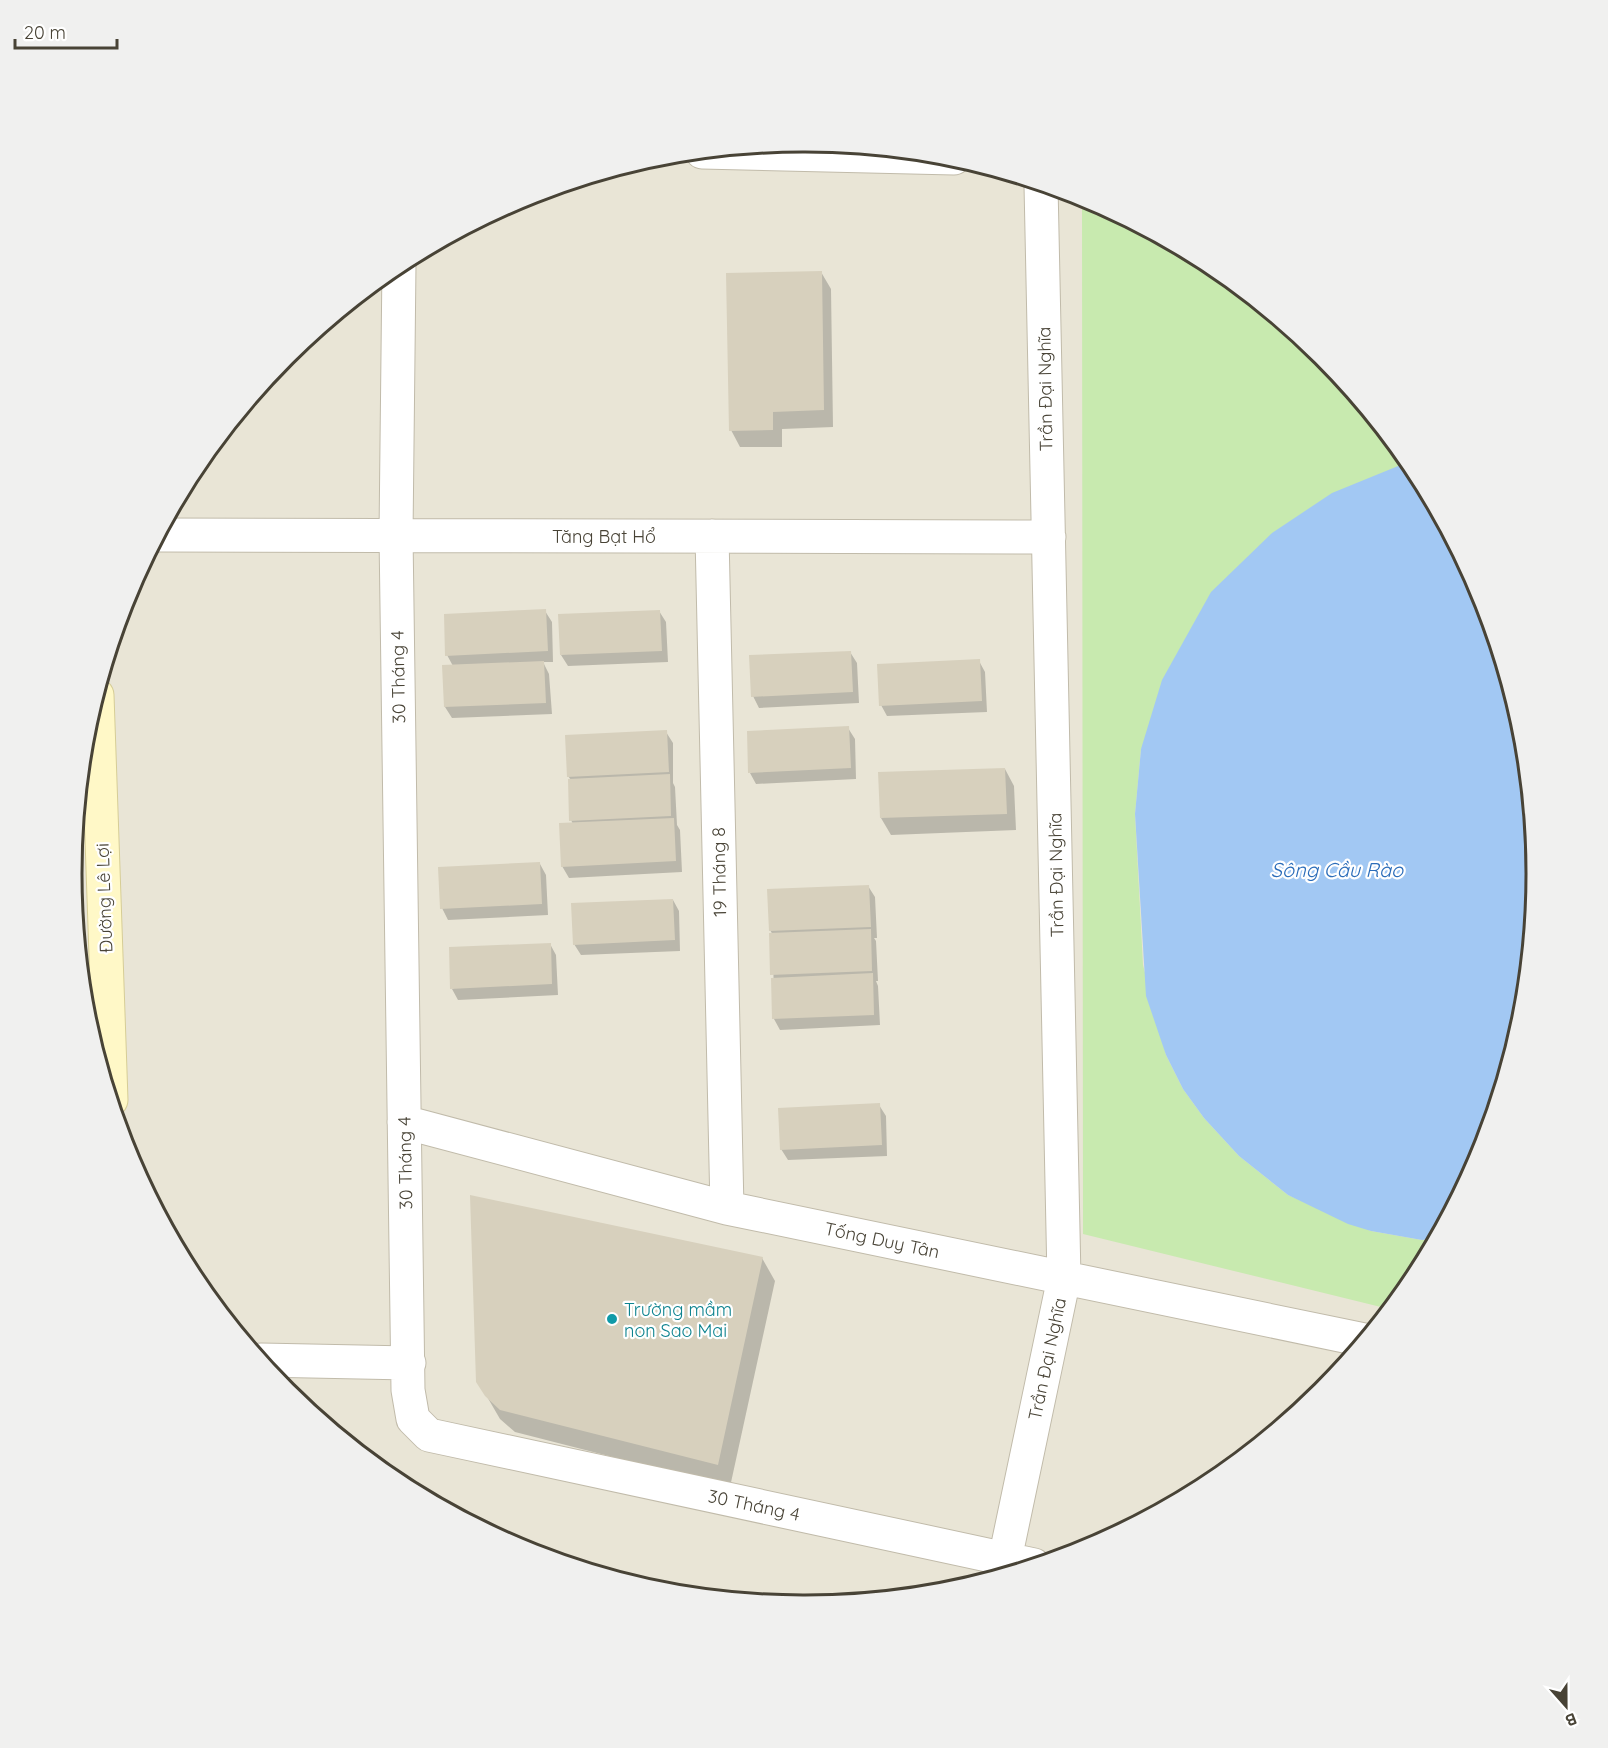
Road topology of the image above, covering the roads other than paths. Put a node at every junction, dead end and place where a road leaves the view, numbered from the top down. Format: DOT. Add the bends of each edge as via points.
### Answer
graph roads {
  1 [pos="767,154"];
  2 [pos="870,156"];
  3 [pos="1041,193"];
  4 [pos="399,277"];
  5 [pos="167,535"];
  6 [pos="396,536"];
  7 [pos="712,536"];
  8 [pos="1049,537"];
  9 [pos="98,725"];
  10 [pos="110,1071"];
  11 [pos="404,1122"];
  12 [pos="727,1208"];
  13 [pos="1064,1278"];
  14 [pos="1355,1339"];
  15 [pos="272,1360"];
  16 [pos="409,1363"];
  17 [pos="1020,1562"];
  1 -- 2 [label="street"];
  3 -- 8 [label="street, Trần Đại Nghĩa"];
  4 -- 6 [label="street, 30 Tháng 4"];
  5 -- 6 [label="street, Tăng Bạt Hổ"];
  6 -- 7 [label="street, Tăng Bạt Hổ"];
  6 -- 11 [label="street, 30 Tháng 4"];
  7 -- 8 [label="street, Tăng Bạt Hổ"];
  7 -- 12 [label="street, 19 Tháng 8"];
  8 -- 13 [label="street, Trần Đại Nghĩa"];
  9 -- 10 [label="main road, Đường Lê Lợi"];
  11 -- 12 [label="street, Tống Duy Tân"];
  11 -- 16 [label="street, 30 Tháng 4"];
  12 -- 13 [label="street, Tống Duy Tân"];
  13 -- 14 [label="street, Tống Duy Tân"];
  13 -- 17 [label="street, Trần Đại Nghĩa"];
  15 -- 16 [label="street"];
  16 -- 17 [label="street, 30 Tháng 4" via="413,1419 429,1435"];
}
